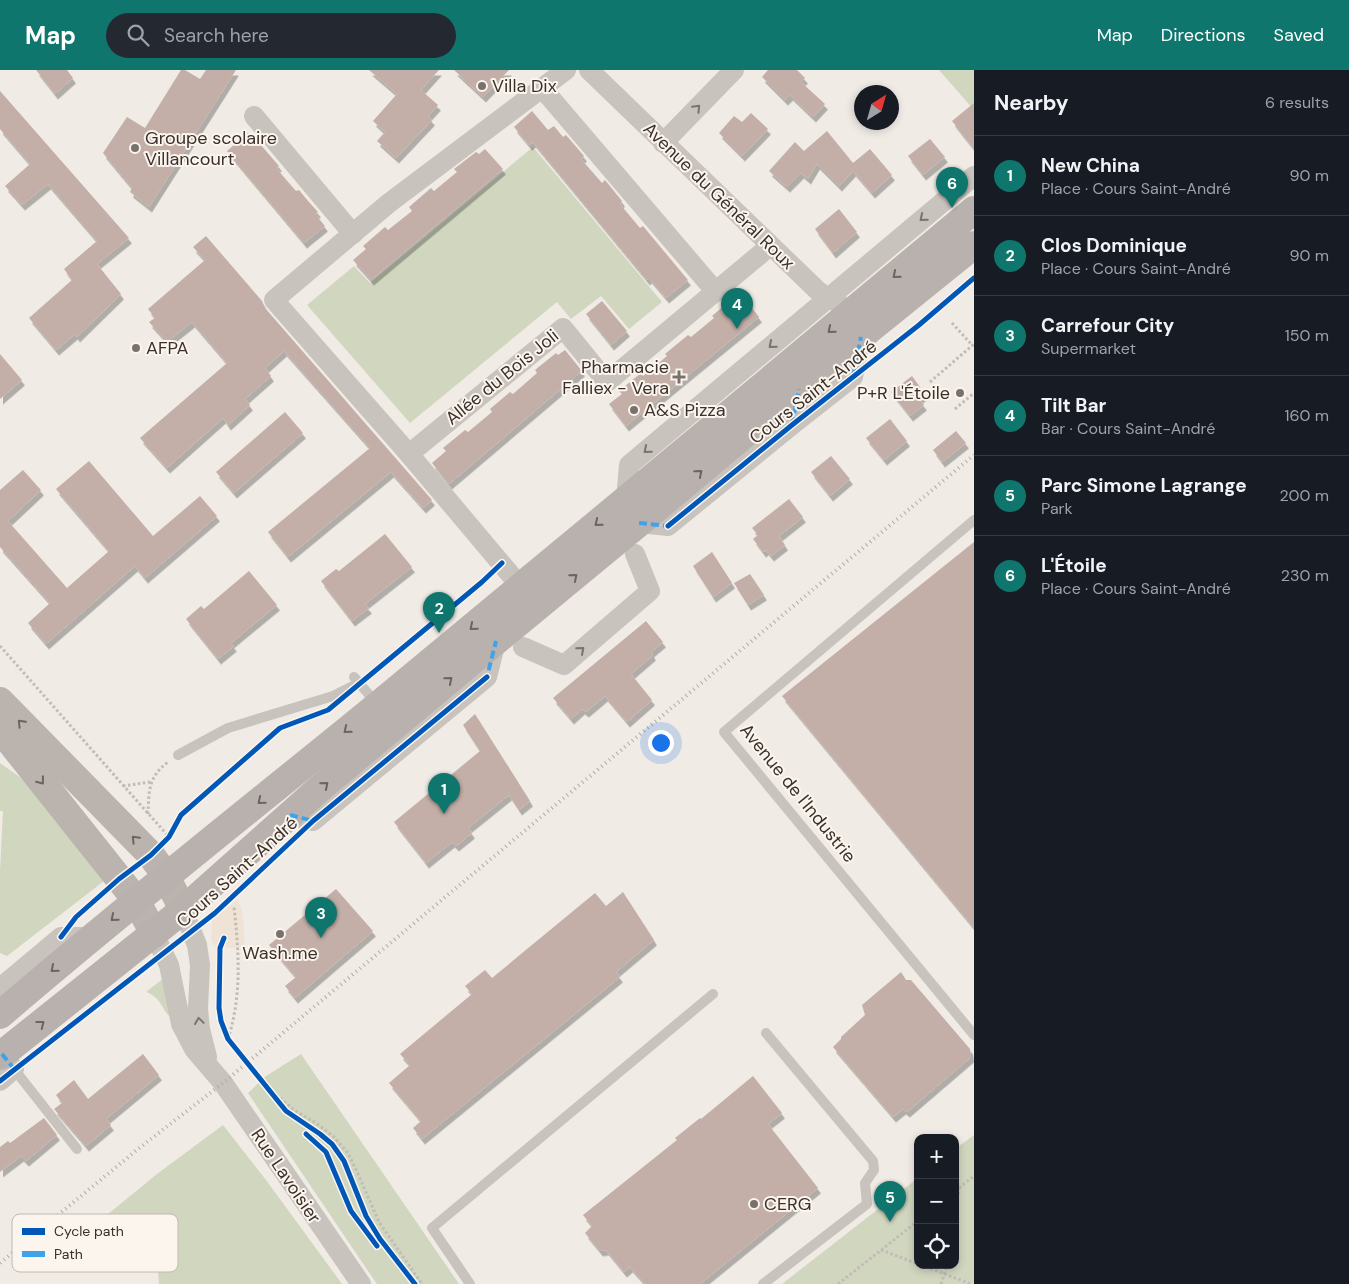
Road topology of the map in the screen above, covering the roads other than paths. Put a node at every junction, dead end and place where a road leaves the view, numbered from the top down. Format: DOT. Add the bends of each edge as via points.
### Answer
graph roads {
  1 [pos="566,70"];
  2 [pos="589,70"];
  3 [pos="734,70"];
  4 [pos="542,88"];
  5 [pos="254,116"];
  6 [pos="663,143"];
  7 [pos="974,176"];
  8 [pos="974,210"];
  9 [pos="353,234"];
  10 [pos="974,245"];
  11 [pos="770,246"];
  12 [pos="716,292"];
  13 [pos="828,298"];
  14 [pos="856,309"];
  15 [pos="861,337"];
  16 [pos="799,389"];
  17 [pos="792,425"];
  18 [pos="408,454"];
  19 [pos="632,512"];
  20 [pos="974,520"];
  21 [pos="635,554"];
  22 [pos="521,587"];
  23 [pos="523,647"];
  24 [pos="0,701"];
  25 [pos="378,705"];
  26 [pos="0,729"];
  27 [pos="178,755"];
  28 [pos="166,876"];
  29 [pos="136,900"];
  30 [pos="183,910"];
  31 [pos="154,934"];
  32 [pos="91,937"];
  33 [pos="0,988"];
  34 [pos="713,994"];
  35 [pos="0,1015"];
  36 [pos="766,1033"];
  37 [pos="974,1036"];
  38 [pos="4,1065"];
  39 [pos="210,1069"];
  40 [pos="77,1149"];
  41 [pos="361,1284"];
  42 [pos="470,1284"];
  43 [pos="763,1284"];
  1 -- 4 [label="street"];
  2 -- 6 [label="street, Avenue du Général Roux"];
  6 -- 3 [label="street, one-way"];
  4 -- 9 [label="street" via="389,203"];
  4 -- 12 [label="street"];
  5 -- 9 [label="street"];
  6 -- 11 [label="street, Avenue du Général Roux"];
  7 -- 13 [label="street, one-way"];
  8 -- 14 [label="main road, Cours Saint-André, one-way"];
  9 -- 18 [label="street" via="274,300"];
  10 -- 15 [label="main road, Cours Saint-André"];
  11 -- 12 [label="street, Allée du Bois Joli"];
  11 -- 13 [label="street, Avenue du Général Roux"];
  12 -- 18 [label="street, Allée du Bois Joli" via="608,382 563,328"];
  13 -- 14 [label="street, Avenue du Général Roux"];
  13 -- 19 [label="street, one-way" via="629,465"];
  14 -- 19 [label="main road, Cours Saint-André, one-way"];
  15 -- 16 [label="main road, Cours Saint-André"];
  15 -- 17 [label="street, Cours Saint-André" via="853,376"];
  16 -- 17 [label="street, Cours Saint-André"];
  19 -- 16 [label="main road, Cours Saint-André, one-way"];
  17 -- 19 [label="street, Cours Saint-André" via="668,526"];
  18 -- 22 [label="street"];
  19 -- 22 [label="main road, Cours Saint-André, one-way"];
  30 -- 19 [label="main road, Cours Saint-André, one-way" via="302,818"];
  20 -- 37 [label="lane, Avenue de l'Industrie" via="724,732"];
  23 -- 21 [label="street, one-way" via="564,664 650,591"];
  22 -- 25 [label="main road, Cours Saint-André, one-way"];
  28 -- 24 [label="main road, one-way" via="151,855"];
  25 -- 27 [label="lane" via="357,680 333,696 228,728"];
  25 -- 28 [label="main road, Cours Saint-André, one-way"];
  26 -- 29 [label="main road, one-way"];
  28 -- 29 [label="main road, Cours Saint-André"];
  28 -- 30 [label="main road, Cours Saint-André"];
  29 -- 31 [label="main road, Cours Saint-André"];
  29 -- 32 [label="main road, Cours Saint-André, one-way"];
  30 -- 31 [label="main road, Cours Saint-André"];
  39 -- 30 [label="street, Rue Lavoisier, one-way" via="200,1029 197,945"];
  38 -- 31 [label="main road, Cours Saint-André, one-way"];
  31 -- 39 [label="street, Rue Lavoisier" via="169,965 181,1024 194,1049"];
  32 -- 33 [label="street" via="61,938"];
  32 -- 35 [label="main road, Cours Saint-André, one-way"];
  34 -- 42 [label="lane" via="432,1228"];
  36 -- 43 [label="lane" via="873,1161 874,1170 865,1183 867,1204"];
  38 -- 40 [label="lane"];
  39 -- 41 [label="street, Rue Lavoisier" via="223,1083"];
}
